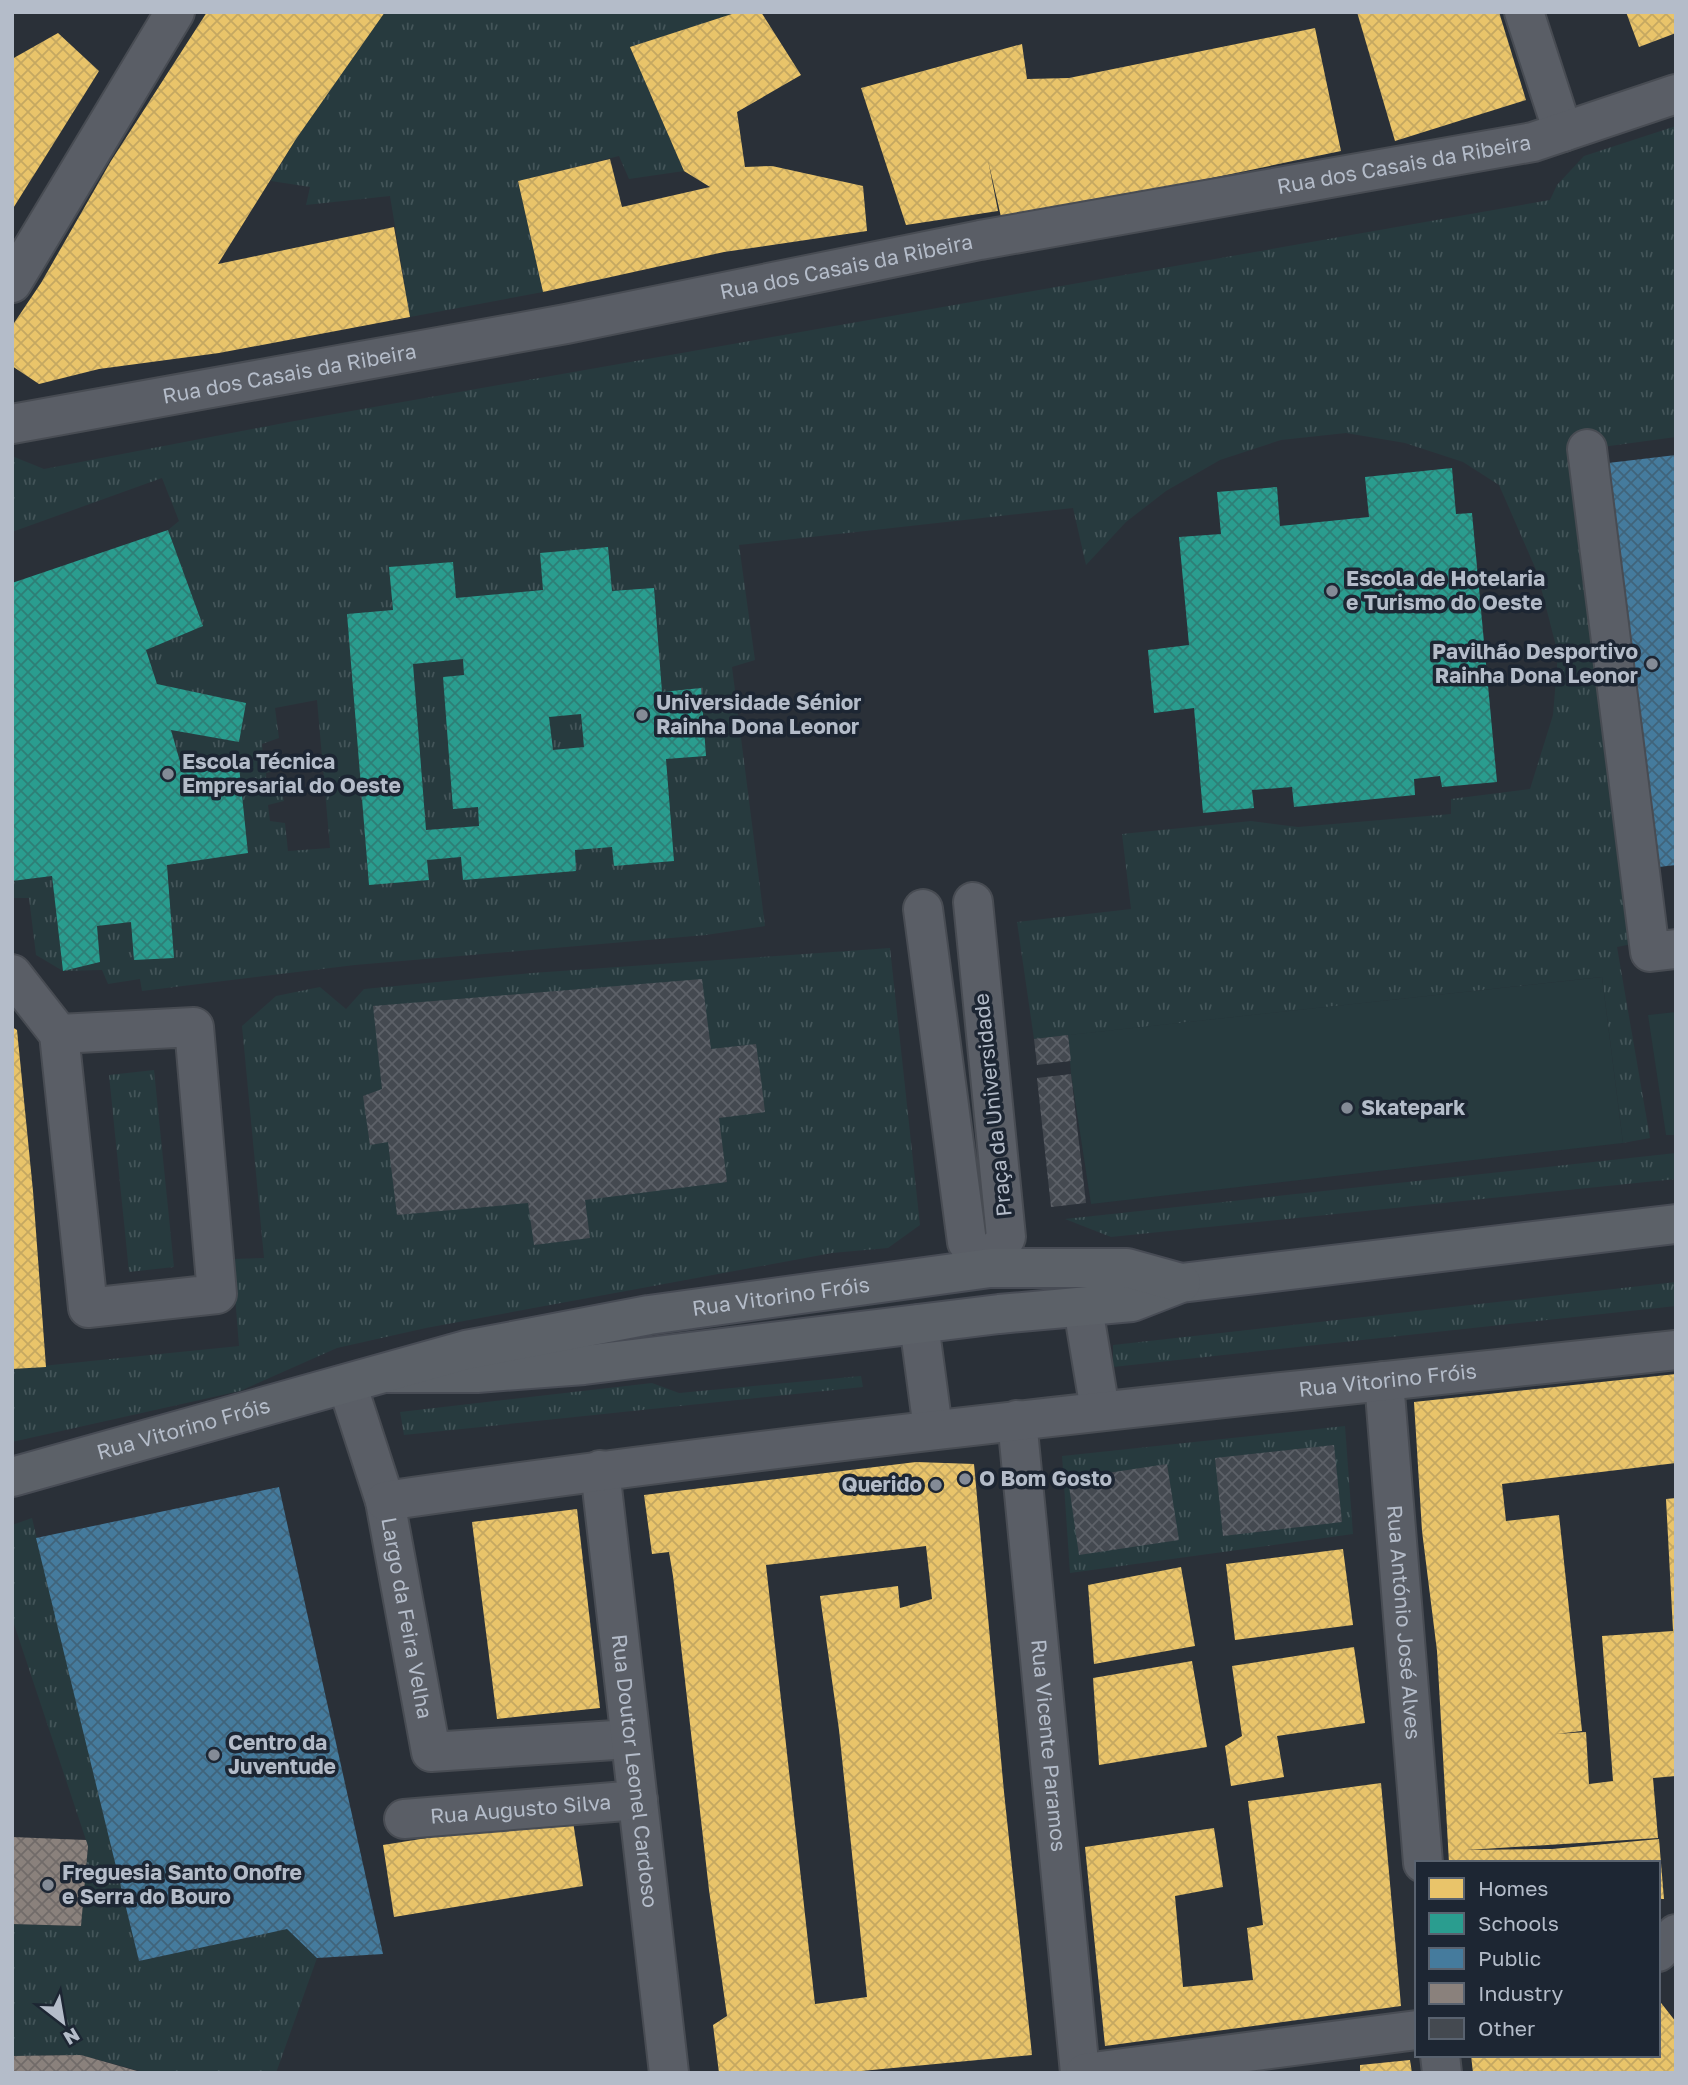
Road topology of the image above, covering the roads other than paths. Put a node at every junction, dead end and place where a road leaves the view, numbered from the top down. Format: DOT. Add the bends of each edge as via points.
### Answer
graph roads {
  1 [pos="175,12"];
  2 [pos="1524,12"];
  3 [pos="1676,94"];
  4 [pos="1563,132"];
  5 [pos="12,283"];
  6 [pos="12,424"];
  7 [pos="1587,449"];
  8 [pos="973,902"];
  9 [pos="923,909"];
  10 [pos="1676,949"];
  11 [pos="12,974"];
  12 [pos="59,1034"];
  13 [pos="1676,1224"];
  14 [pos="990,1268"];
  15 [pos="1181,1283"];
  16 [pos="1083,1308"];
  17 [pos="999,1314"];
  18 [pos="919,1324"];
  19 [pos="1676,1350"];
  20 [pos="386,1373"];
  21 [pos="1384,1381"];
  22 [pos="347,1384"];
  23 [pos="1100,1410"];
  24 [pos="1017,1420"];
  25 [pos="933,1429"];
  26 [pos="600,1470"];
  27 [pos="15,1479"];
  28 [pos="385,1501"];
  29 [pos="630,1738"];
  30 [pos="638,1800"];
  31 [pos="404,1819"];
  32 [pos="1423,1861"];
  33 [pos="1415,2030"];
  34 [pos="669,2073"];
  35 [pos="1083,2073"];
  1 -- 5 [label="street"];
  2 -- 4 [label="street"];
  3 -- 4 [label="street, Rua dos Casais da Ribeira"];
  4 -- 6 [label="street, Rua dos Casais da Ribeira" via="1532,142 980,240 566,324"];
  7 -- 10 [label="street" via="1650,952"];
  8 -- 14 [label="street, Praça da Universidade" via="1006,1237"];
  9 -- 14 [label="street, Praça da Universidade" via="967,1242"];
  11 -- 12 [label="street"];
  12 -- 12 [label="street" via="88,1308 217,1294 194,1027"];
  13 -- 15 [label="main road, Rua Vitorino Fróis"];
  14 -- 15 [label="main road, Rua Vitorino Fróis" via="1127,1268"];
  14 -- 17 [label="main road"];
  14 -- 20 [label="main road, Rua Vitorino Fróis" via="649,1315 466,1350"];
  15 -- 16 [label="main road, Rua Vitorino Fróis" via="1132,1302"];
  16 -- 17 [label="main road, Rua Vitorino Fróis"];
  16 -- 23 [label="street"];
  17 -- 18 [label="main road, Rua Vitorino Fróis"];
  18 -- 20 [label="main road, Rua Vitorino Fróis" via="584,1365 477,1373"];
  18 -- 25 [label="street"];
  19 -- 21 [label="street, Rua Vitorino Fróis"];
  20 -- 22 [label="main road, Rua Vitorino Fróis"];
  21 -- 23 [label="street, Rua Vitorino Fróis"];
  21 -- 32 [label="street, Rua António José Alves"];
  22 -- 27 [label="main road, Rua Vitorino Fróis"];
  22 -- 28 [label="street"];
  23 -- 24 [label="street, Rua Vitorino Fróis"];
  24 -- 25 [label="street, Rua Vitorino Fróis"];
  24 -- 35 [label="street, Rua Vicente Paramos"];
  25 -- 26 [label="street, Rua Vitorino Fróis"];
  26 -- 28 [label="street, Largo da Feira Velha"];
  26 -- 29 [label="street, Rua Doutor Leonel Cardoso"];
  28 -- 29 [label="street, Largo da Feira Velha" via="431,1752"];
  29 -- 30 [label="street, Rua Doutor Leonel Cardoso"];
  30 -- 31 [label="street, Rua Augusto Silva"];
  30 -- 34 [label="street, Rua Doutor Leonel Cardoso"];
  33 -- 35 [label="street"];
}
